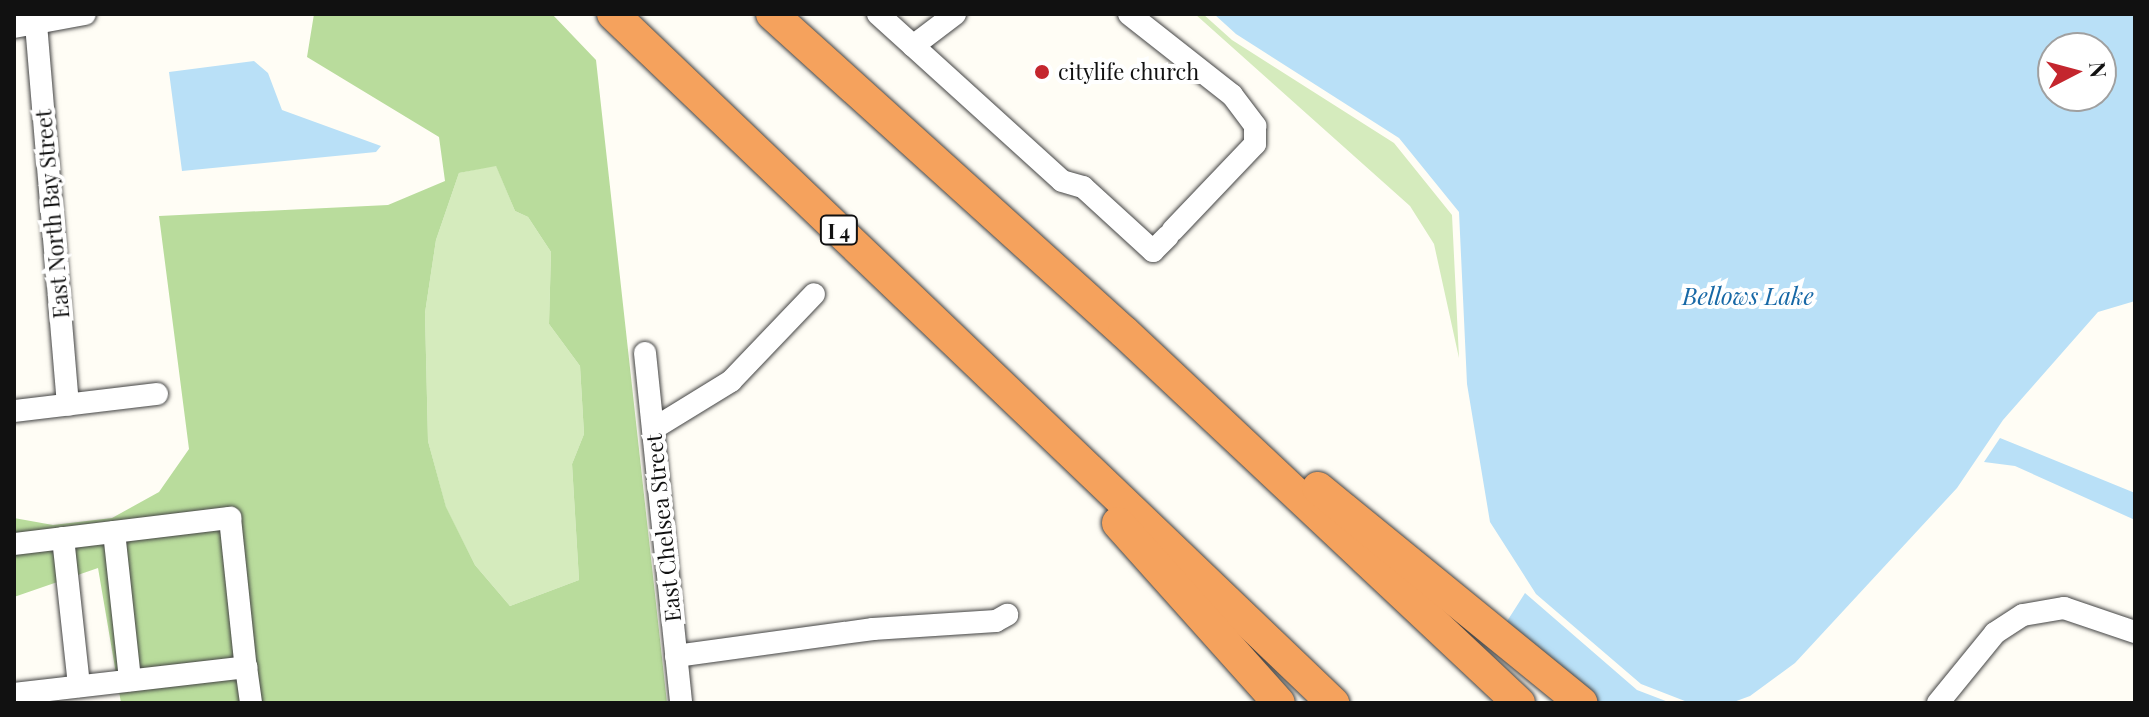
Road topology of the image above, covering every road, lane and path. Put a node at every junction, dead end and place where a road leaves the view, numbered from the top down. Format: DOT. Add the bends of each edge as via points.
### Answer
graph roads {
  1 [pos="85,14"];
  2 [pos="613,14"];
  3 [pos="772,14"];
  4 [pos="878,14"];
  5 [pos="955,14"];
  6 [pos="1129,14"];
  7 [pos="25,25"];
  8 [pos="913,46"];
  9 [pos="814,294"];
  10 [pos="1124,332"];
  11 [pos="645,353"];
  12 [pos="157,394"];
  13 [pos="68,405"];
  14 [pos="14,411"];
  15 [pos="653,429"];
  16 [pos="1064,445"];
  17 [pos="114,532"];
  18 [pos="63,538"];
  19 [pos="14,544"];
  20 [pos="1007,615"];
  21 [pos="2135,632"];
  22 [pos="676,656"];
  23 [pos="246,670"];
  24 [pos="130,680"];
  25 [pos="79,686"];
  26 [pos="14,694"];
  27 [pos="251,703"];
  28 [pos="681,703"];
  29 [pos="1279,703"];
  30 [pos="1333,703"];
  31 [pos="1519,703"];
  32 [pos="1582,703"];
  33 [pos="1938,703"];
  1 -- 7 [label="street"];
  2 -- 16 [label="highway, I 4"];
  3 -- 10 [label="highway"];
  4 -- 8 [label="street"];
  5 -- 8 [label="street"];
  6 -- 8 [label="street" via="1232,95 1255,126 1255,144 1153,251 1083,187 1062,181"];
  7 -- 13 [label="street, East North Bay Street"];
  9 -- 15 [label="street" via="731,381"];
  10 -- 31 [label="highway"];
  10 -- 32 [label="highway"];
  11 -- 15 [label="street, East Chelsea Street"];
  12 -- 13 [label="street"];
  13 -- 14 [label="street"];
  15 -- 22 [label="street, East Chelsea Street"];
  16 -- 29 [label="highway" via="1112,517"];
  16 -- 30 [label="highway, I 4"];
  17 -- 18 [label="street"];
  17 -- 23 [label="street" via="230,518"];
  17 -- 24 [label="street"];
  18 -- 19 [label="street"];
  18 -- 25 [label="street"];
  20 -- 22 [label="street" via="996,621 873,629"];
  21 -- 33 [label="street" via="2064,608 2023,615 1995,633"];
  22 -- 28 [label="street, East Chelsea Street"];
  23 -- 24 [label="street"];
  23 -- 27 [label="street"];
  24 -- 25 [label="street"];
  25 -- 26 [label="street"];
}
